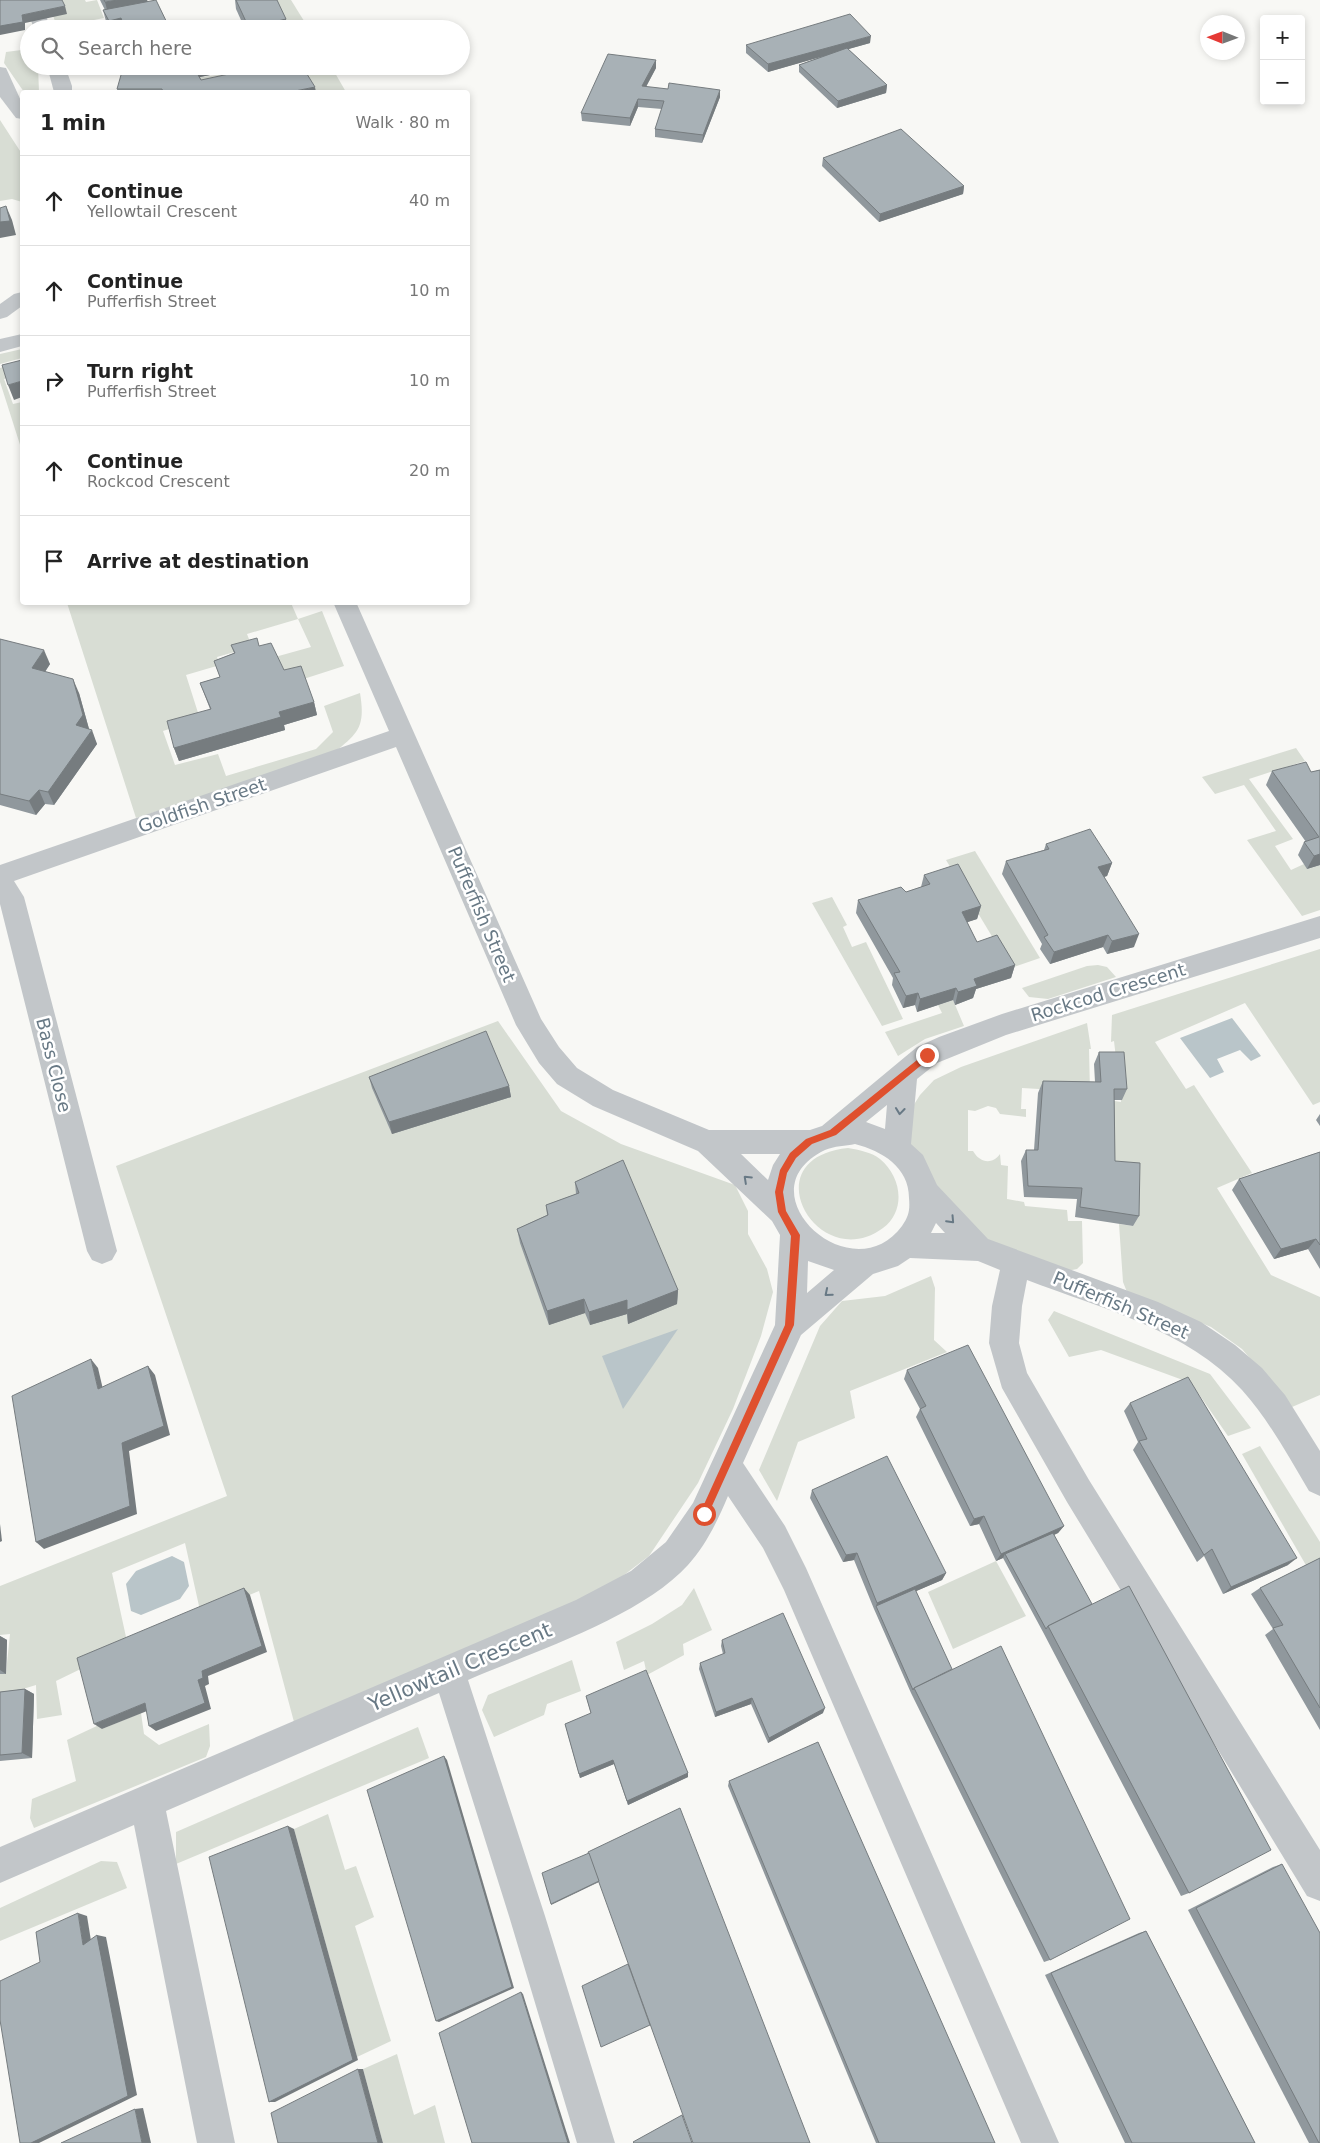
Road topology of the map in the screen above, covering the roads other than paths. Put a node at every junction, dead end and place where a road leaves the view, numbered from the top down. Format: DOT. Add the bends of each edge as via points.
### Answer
graph roads {
  1 [pos="34,6"];
  2 [pos="39,20"];
  3 [pos="0,72"];
  4 [pos="59,75"];
  5 [pos="63,90"];
  6 [pos="20,111"];
  7 [pos="20,302"];
  8 [pos="0,313"];
  9 [pos="20,341"];
  10 [pos="0,346"];
  11 [pos="345,605"];
  12 [pos="404,735"];
  13 [pos="0,875"];
  14 [pos="0,881"];
  15 [pos="1320,927"];
  16 [pos="904,1074"];
  17 [pos="821,1137"];
  18 [pos="708,1142"];
  19 [pos="897,1147"];
  20 [pos="925,1192"];
  21 [pos="789,1224"];
  22 [pos="905,1245"];
  23 [pos="978,1248"];
  24 [pos="102,1251"];
  25 [pos="866,1262"];
  26 [pos="1016,1262"];
  27 [pos="790,1325"];
  28 [pos="726,1465"];
  29 [pos="1320,1480"];
  30 [pos="449,1673"];
  31 [pos="148,1802"];
  32 [pos="0,1865"];
  33 [pos="1320,1883"];
  34 [pos="216,2143"];
  35 [pos="596,2143"];
  36 [pos="1040,2143"];
  1 -- 2 [label="street"];
  3 -- 6 [label="street" via="9,97"];
  4 -- 5 [label="street"];
  7 -- 8 [label="street"];
  9 -- 10 [label="street"];
  11 -- 12 [label="street, Pufferfish Street"];
  12 -- 13 [label="street, Goldfish Street"];
  12 -- 18 [label="street, Pufferfish Street" via="530,1025 549,1055 567,1076 603,1098"];
  14 -- 24 [label="street, Bass Close" via="11,897"];
  15 -- 16 [label="street, Rockcod Crescent" via="1002,1025 927,1055"];
  16 -- 17 [label="street, Rockcod Crescent"];
  16 -- 19 [label="street, one-way"];
  17 -- 18 [label="street, Pufferfish Street"];
  17 -- 19 [label="street, Pufferfish Street" via="855,1132 877,1136"];
  17 -- 21 [label="street" via="793,1155 783,1173 779,1192"];
  21 -- 18 [label="street, Pufferfish Street, one-way"];
  19 -- 20 [label="street, Pufferfish Street" via="920,1175"];
  20 -- 22 [label="street, Pufferfish Street" via="922,1221"];
  20 -- 23 [label="street, Pufferfish Street, one-way"];
  21 -- 25 [label="street, Pufferfish Street" via="815,1252 840,1261"];
  21 -- 27 [label="street, Yellowtail Crescent"];
  22 -- 23 [label="street, Pufferfish Street"];
  22 -- 25 [label="street, Pufferfish Street" via="888,1257"];
  23 -- 26 [label="street, Pufferfish Street"];
  25 -- 27 [label="street, Yellowtail Crescent, one-way"];
  26 -- 29 [label="street, Pufferfish Street" via="1147,1312 1190,1332 1224,1355 1252,1378 1274,1406"];
  26 -- 33 [label="street" via="1004,1343 1013,1378 1078,1491"];
  27 -- 28 [label="street, Yellowtail Crescent"];
  28 -- 30 [label="street, Yellowtail Crescent" via="704,1514 677,1553 643,1583 588,1612"];
  28 -- 36 [label="street" via="774,1537 795,1579"];
  30 -- 31 [label="street, Yellowtail Crescent"];
  30 -- 35 [label="street"];
  31 -- 32 [label="street, Yellowtail Crescent"];
  31 -- 34 [label="street"];
}
